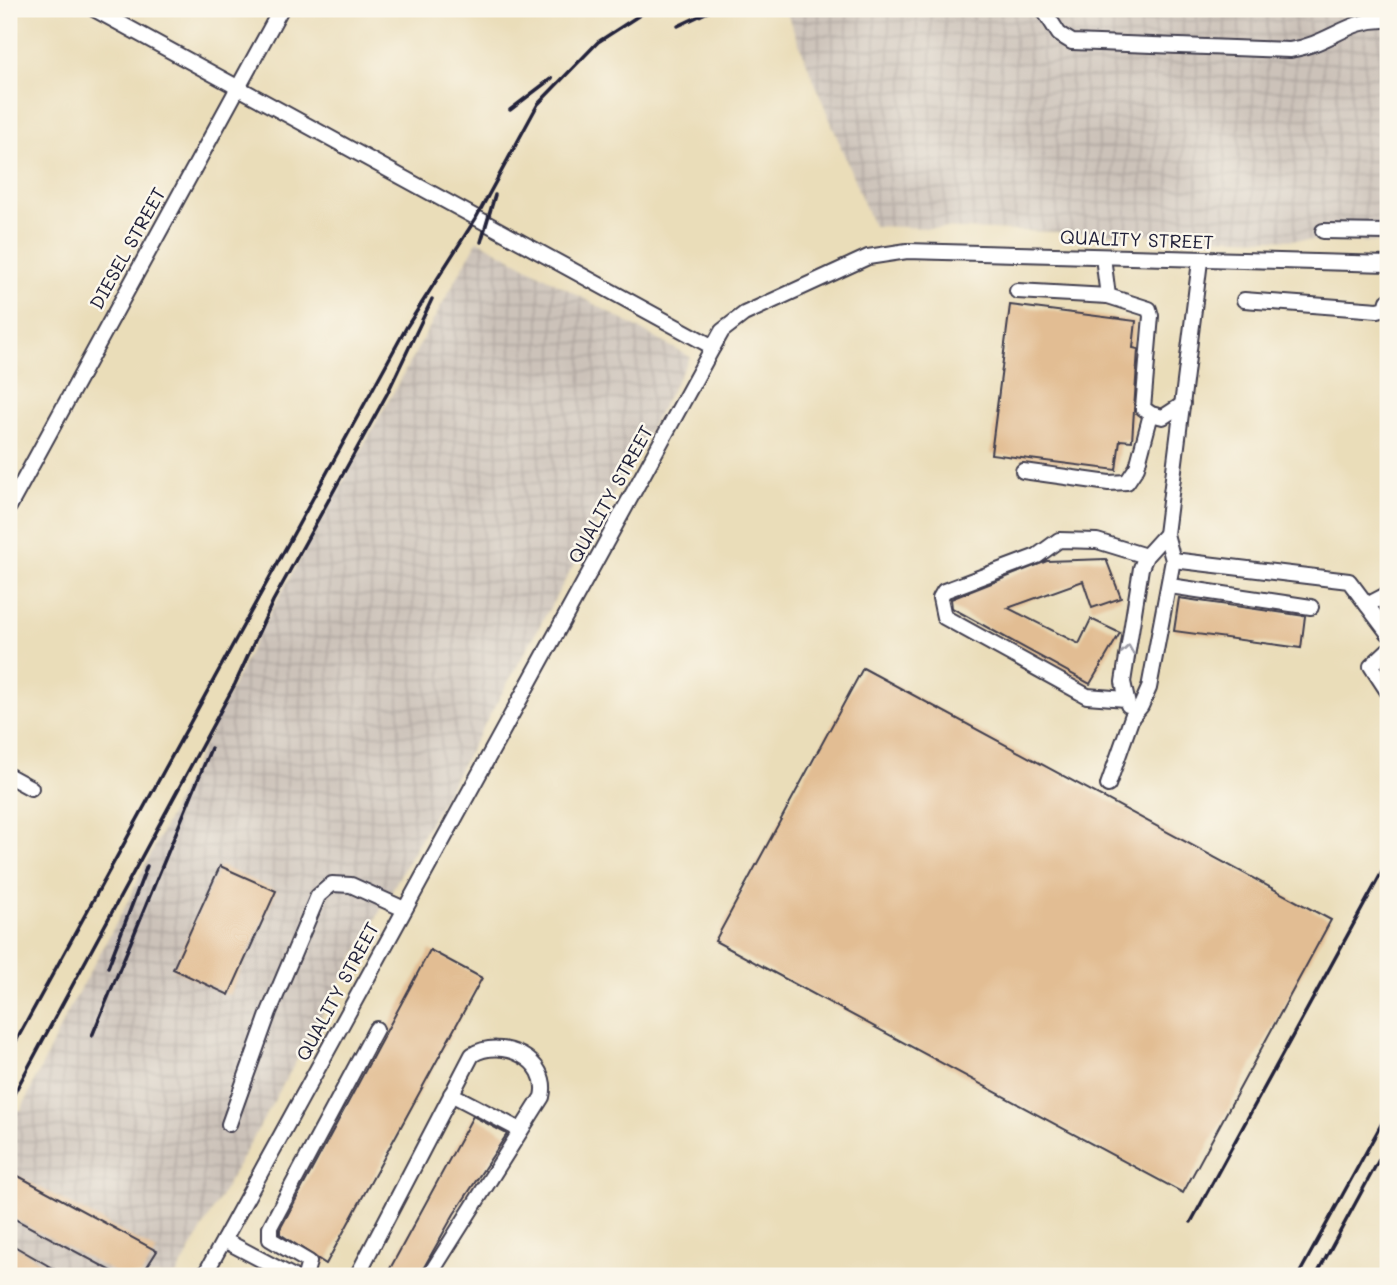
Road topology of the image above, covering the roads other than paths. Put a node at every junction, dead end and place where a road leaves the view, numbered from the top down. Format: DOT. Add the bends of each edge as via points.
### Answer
graph roads {
  1 [pos="94,9"];
  2 [pos="281,9"];
  3 [pos="1043,9"];
  4 [pos="1388,20"];
  5 [pos="238,87"];
  6 [pos="1322,231"];
  7 [pos="1388,232"];
  8 [pos="1103,257"];
  9 [pos="1199,261"];
  10 [pos="1388,264"];
  11 [pos="1017,291"];
  12 [pos="1108,296"];
  13 [pos="1244,300"];
  14 [pos="1388,301"];
  15 [pos="713,347"];
  16 [pos="1183,404"];
  17 [pos="1151,414"];
  18 [pos="1023,471"];
  19 [pos="9,507"];
  20 [pos="1166,534"];
  21 [pos="1146,556"];
  22 [pos="1173,560"];
  23 [pos="1170,586"];
  24 [pos="1388,594"];
  25 [pos="1367,605"];
  26 [pos="1311,607"];
  27 [pos="1388,633"];
  28 [pos="1388,650"];
  29 [pos="1388,692"];
  30 [pos="1126,699"];
  31 [pos="1132,717"];
  32 [pos="9,776"];
  33 [pos="1108,785"];
  34 [pos="31,788"];
  35 [pos="404,909"];
  36 [pos="376,1029"];
  37 [pos="451,1094"];
  38 [pos="229,1124"];
  39 [pos="520,1130"];
  40 [pos="224,1240"];
  41 [pos="204,1276"];
  42 [pos="291,1276"];
  43 [pos="305,1276"];
  44 [pos="357,1276"];
  45 [pos="429,1276"];
  1 -- 5 [label="street"];
  2 -- 5 [label="street, DIESEL STREET"];
  3 -- 4 [label="street" via="1059,34 1072,42 1263,49 1303,48 1358,21"];
  5 -- 15 [label="street"];
  5 -- 19 [label="street, DIESEL STREET"];
  6 -- 7 [label="street"];
  8 -- 9 [label="street, QUALITY STREET"];
  8 -- 12 [label="street"];
  8 -- 15 [label="street, QUALITY STREET" via="907,251 868,257 731,322"];
  9 -- 10 [label="street, QUALITY STREET"];
  9 -- 16 [label="street"];
  11 -- 12 [label="street"];
  12 -- 17 [label="street" via="1149,309 1142,394 1143,408"];
  13 -- 14 [label="street" via="1378,310 1386,308"];
  15 -- 35 [label="street, QUALITY STREET"];
  16 -- 17 [label="street" via="1163,417"];
  16 -- 20 [label="street"];
  17 -- 18 [label="street" via="1137,467 1127,482"];
  20 -- 21 [label="street"];
  20 -- 22 [label="street"];
  30 -- 21 [label="street, one-way" via="1126,659"];
  21 -- 30 [label="street" via="1097,541 1059,540 1037,556 944,591 940,598 944,617 1087,696"];
  22 -- 23 [label="street"];
  22 -- 25 [label="street" via="1349,581"];
  23 -- 26 [label="street"];
  23 -- 31 [label="street" via="1149,688"];
  24 -- 25 [label="street"];
  25 -- 27 [label="street"];
  28 -- 29 [label="street" via="1371,666"];
  30 -- 31 [label="street"];
  31 -- 33 [label="street"];
  32 -- 34 [label="street"];
  35 -- 38 [label="street" via="351,885 332,884 317,896 268,1012"];
  35 -- 40 [label="street, QUALITY STREET"];
  36 -- 43 [label="street" via="270,1227 270,1239 309,1262"];
  37 -- 39 [label="street"];
  37 -- 39 [label="street" via="472,1055 496,1048 516,1052 533,1064 544,1081 537,1106"];
  37 -- 44 [label="street"];
  39 -- 45 [label="street"];
  40 -- 41 [label="street, QUALITY STREET"];
  40 -- 42 [label="street"];
}
